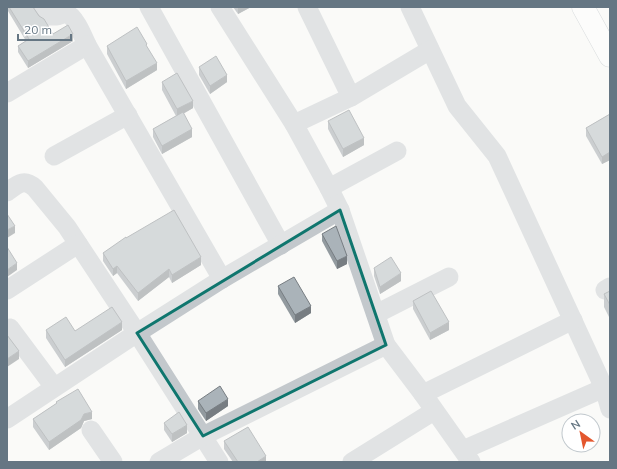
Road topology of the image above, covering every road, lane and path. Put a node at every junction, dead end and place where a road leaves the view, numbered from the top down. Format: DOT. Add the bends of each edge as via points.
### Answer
graph roads {
  1 [pos="42,7"];
  2 [pos="149,7"];
  3 [pos="220,7"];
  4 [pos="307,7"];
  5 [pos="410,7"];
  6 [pos="582,7"];
  7 [pos="70,10"];
  8 [pos="88,45"];
  9 [pos="430,50"];
  10 [pos="610,56"];
  11 [pos="7,93"];
  12 [pos="351,97"];
  13 [pos="128,116"];
  14 [pos="294,124"];
  15 [pos="397,150"];
  16 [pos="54,156"];
  17 [pos="329,188"];
  18 [pos="7,192"];
  19 [pos="340,210"];
  20 [pos="78,244"];
  21 [pos="281,245"];
  22 [pos="449,276"];
  23 [pos="222,279"];
  24 [pos="7,290"];
  25 [pos="376,314"];
  26 [pos="572,320"];
  27 [pos="10,328"];
  28 [pos="137,332"];
  29 [pos="386,345"];
  30 [pos="54,387"];
  31 [pos="604,388"];
  32 [pos="423,394"];
  33 [pos="610,409"];
  34 [pos="434,411"];
  35 [pos="7,419"];
  36 [pos="91,430"];
  37 [pos="203,436"];
  38 [pos="467,456"];
  39 [pos="113,462"];
  40 [pos="160,462"];
  41 [pos="219,462"];
  42 [pos="352,462"];
  1 -- 7 [label="street" via="48,16 57,16"];
  2 -- 21 [label="street"];
  3 -- 14 [label="street"];
  4 -- 12 [label="street"];
  5 -- 9 [label="street"];
  6 -- 10 [label="main road"];
  7 -- 8 [label="street"];
  8 -- 11 [label="street"];
  8 -- 13 [label="street"];
  9 -- 12 [label="street"];
  9 -- 26 [label="street" via="457,106 497,156"];
  12 -- 14 [label="street"];
  13 -- 16 [label="street"];
  13 -- 23 [label="street"];
  14 -- 17 [label="street"];
  15 -- 17 [label="street"];
  17 -- 19 [label="street"];
  18 -- 20 [label="street" via="19,184 30,184 67,227"];
  19 -- 21 [label="street"];
  19 -- 25 [label="street"];
  20 -- 24 [label="street"];
  20 -- 28 [label="street"];
  21 -- 23 [label="street"];
  22 -- 25 [label="street"];
  23 -- 28 [label="street"];
  25 -- 29 [label="street"];
  26 -- 31 [label="street"];
  26 -- 32 [label="street"];
  27 -- 30 [label="street"];
  28 -- 30 [label="street"];
  28 -- 37 [label="street"];
  29 -- 32 [label="street"];
  29 -- 37 [label="street"];
  30 -- 35 [label="street"];
  31 -- 33 [label="street"];
  31 -- 38 [label="street"];
  32 -- 34 [label="street"];
  34 -- 38 [label="street"];
  34 -- 42 [label="street"];
  36 -- 39 [label="street"];
  37 -- 40 [label="street"];
  37 -- 41 [label="street"];
}
